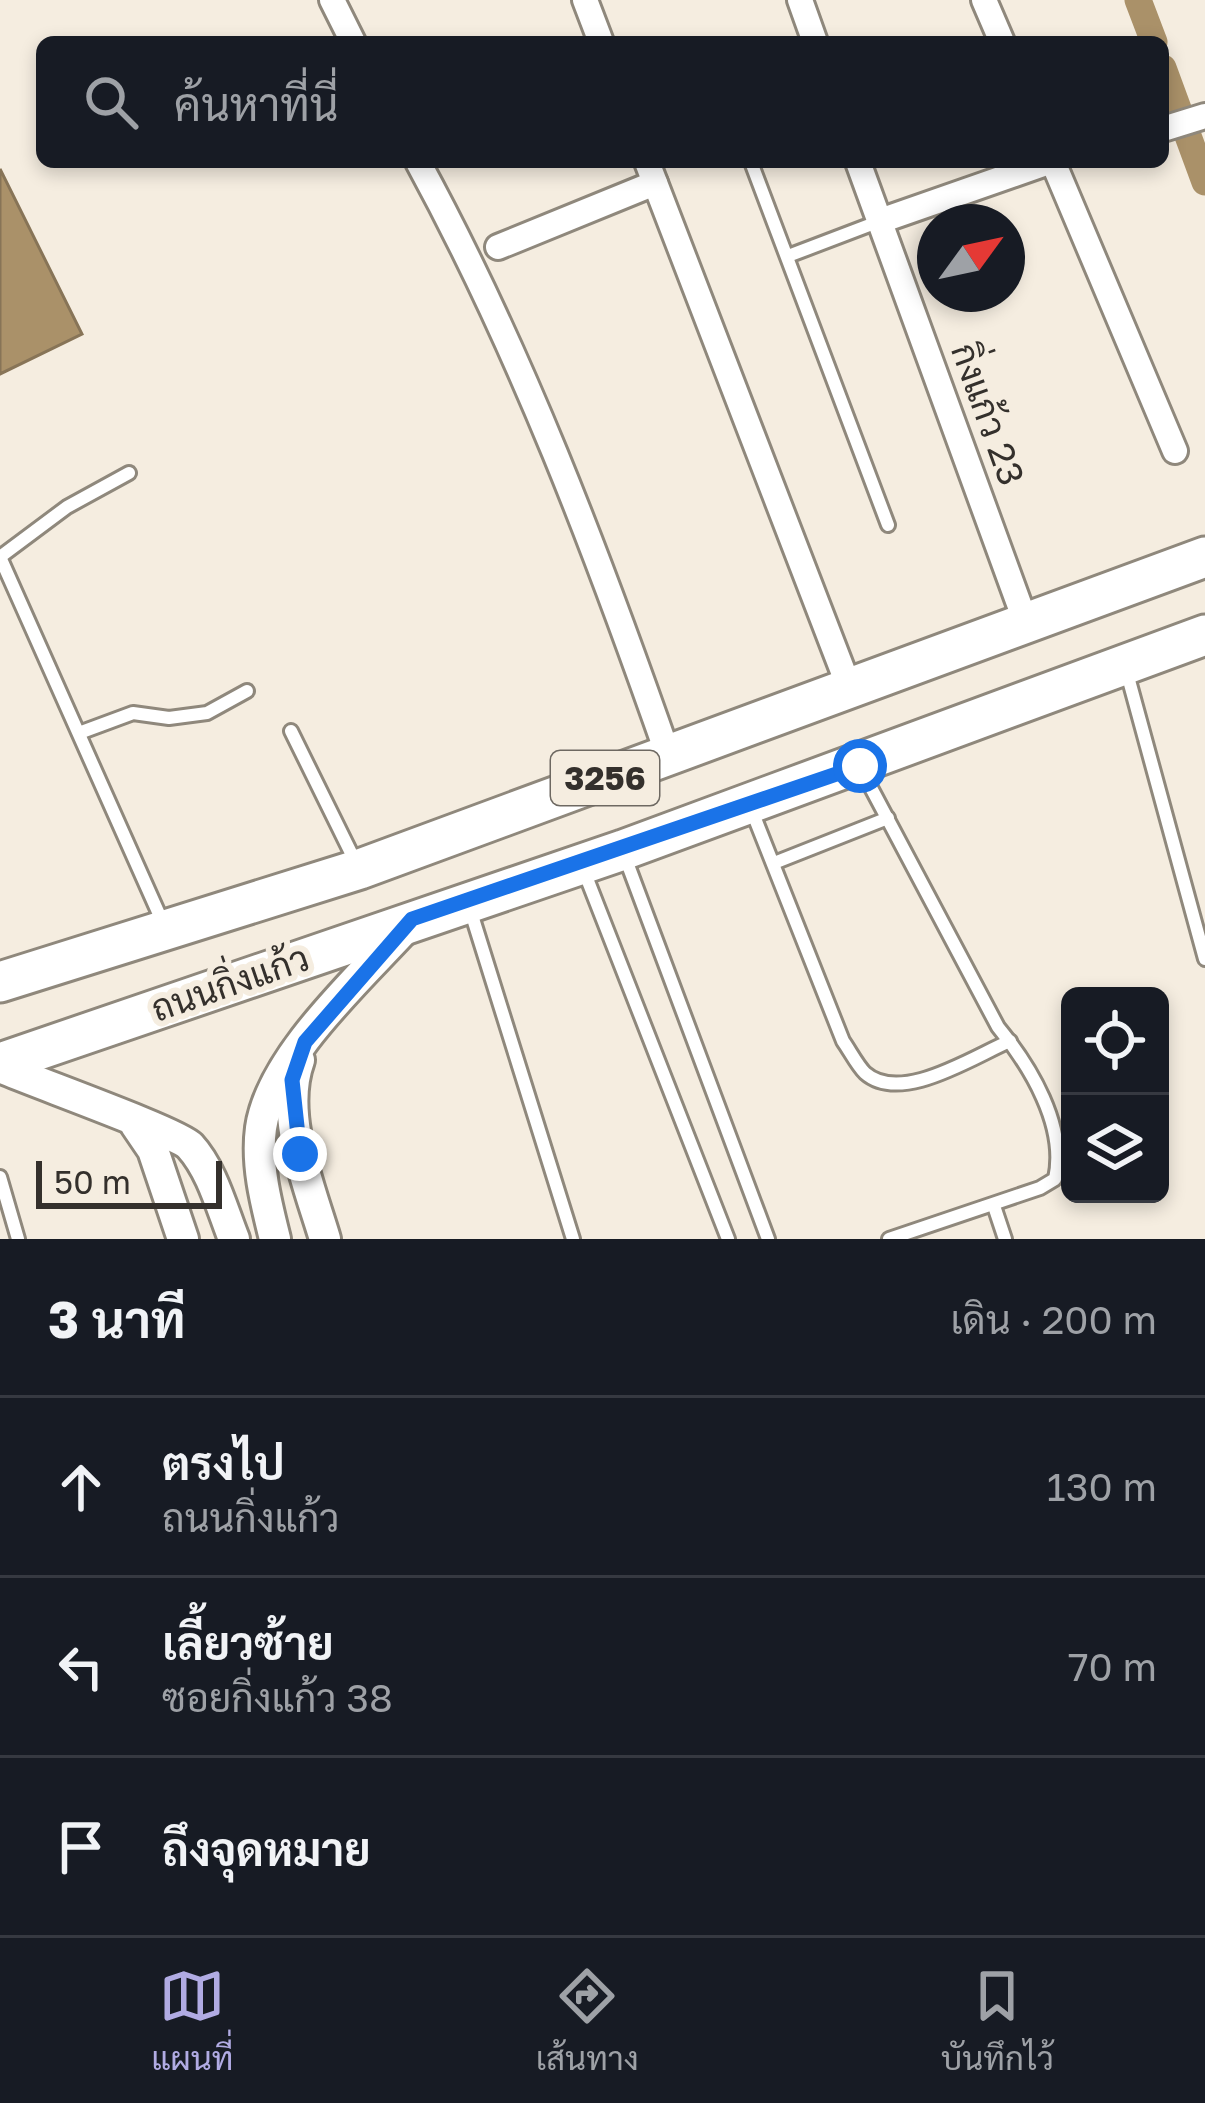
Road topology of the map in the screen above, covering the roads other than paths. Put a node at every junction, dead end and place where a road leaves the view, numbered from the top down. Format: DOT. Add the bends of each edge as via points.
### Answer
graph roads {
  1 [pos="332,0"];
  2 [pos="585,0"];
  3 [pos="800,0"];
  4 [pos="984,0"];
  5 [pos="350,36"];
  6 [pos="599,36"];
  7 [pos="813,36"];
  8 [pos="999,36"];
  9 [pos="1203,116"];
  10 [pos="1169,127"];
  11 [pos="421,168"];
  12 [pos="753,168"];
  13 [pos="860,168"];
  14 [pos="1034,168"];
  15 [pos="1054,168"];
  16 [pos="651,172"];
  17 [pos="880,221"];
  18 [pos="498,247"];
  19 [pos="788,256"];
  20 [pos="1175,451"];
  21 [pos="129,473"];
  22 [pos="888,525"];
  23 [pos="0,557"];
  24 [pos="1205,557"];
  25 [pos="1026,623"];
  26 [pos="1204,639"];
  27 [pos="1125,666"];
  28 [pos="849,687"];
  29 [pos="247,691"];
  30 [pos="291,731"];
  31 [pos="79,733"];
  32 [pos="668,754"];
  33 [pos="860,766"];
  34 [pos="750,805"];
  35 [pos="888,818"];
  36 [pos="623,850"];
  37 [pos="774,863"];
  38 [pos="581,864"];
  39 [pos="360,869"];
  40 [pos="467,902"];
  41 [pos="412,919"];
  42 [pos="166,929"];
  43 [pos="1205,959"];
  44 [pos="0,982"];
  45 [pos="1010,1041"];
  46 [pos="305,1042"];
  47 [pos="0,1065"];
  48 [pos="136,1124"];
  49 [pos="0,1177"];
  50 [pos="994,1206"];
  51 [pos="18,1239"];
  52 [pos="183,1239"];
  53 [pos="234,1239"];
  54 [pos="274,1239"];
  55 [pos="325,1239"];
  56 [pos="573,1239"];
  57 [pos="728,1239"];
  58 [pos="768,1239"];
  59 [pos="889,1239"];
  60 [pos="1005,1239"];
  1 -- 5 [label="street"];
  2 -- 6 [label="street"];
  3 -- 7 [label="street"];
  4 -- 8 [label="street"];
  9 -- 10 [label="street"];
  11 -- 32 [label="street" via="576,500"];
  12 -- 19 [label="lane"];
  13 -- 17 [label="street, กิ่งแก้ว 23"];
  14 -- 17 [label="street"];
  15 -- 20 [label="street"];
  16 -- 18 [label="street"];
  16 -- 28 [label="street"];
  17 -- 19 [label="lane"];
  17 -- 25 [label="street, กิ่งแก้ว 23"];
  19 -- 22 [label="lane"];
  21 -- 23 [label="lane"];
  23 -- 31 [label="lane"];
  24 -- 25 [label="main road, ถนนกิ่งแก้ว / 3256"];
  25 -- 28 [label="main road, ถนนกิ่งแก้ว / 3256"];
  26 -- 27 [label="main road, ถนนกิ่งแก้ว / 3256"];
  27 -- 33 [label="main road, ถนนกิ่งแก้ว / 3256"];
  27 -- 43 [label="lane"];
  28 -- 32 [label="main road, ถนนกิ่งแก้ว / 3256"];
  29 -- 31 [label="lane" via="207,712 133,713"];
  30 -- 39 [label="lane"];
  31 -- 42 [label="lane"];
  32 -- 39 [label="main road, ถนนกิ่งแก้ว / 3256"];
  33 -- 34 [label="main road, ถนนกิ่งแก้ว / 3256"];
  33 -- 35 [label="lane"];
  34 -- 36 [label="main road, ถนนกิ่งแก้ว / 3256"];
  34 -- 37 [label="lane"];
  35 -- 37 [label="lane"];
  35 -- 45 [label="lane"];
  36 -- 38 [label="main road, ถนนกิ่งแก้ว / 3256"];
  36 -- 58 [label="lane"];
  37 -- 45 [label="lane" via="843,1041 866,1074 890,1085 922,1078"];
  38 -- 40 [label="main road, ถนนกิ่งแก้ว / 3256"];
  38 -- 57 [label="lane"];
  39 -- 42 [label="main road, ถนนกิ่งแก้ว / 3256"];
  40 -- 41 [label="main road, ถนนกิ่งแก้ว / 3256"];
  40 -- 56 [label="lane"];
  41 -- 46 [label="street"];
  41 -- 47 [label="main road, ถนนกิ่งแก้ว / 3256"];
  42 -- 44 [label="main road, ถนนกิ่งแก้ว / 3256"];
  45 -- 50 [label="lane" via="1026,1061 1059,1163 1055,1179"];
  46 -- 54 [label="street" via="276,1084 261,1127 261,1183"];
  46 -- 55 [label="street" via="292,1080 300,1154"];
  47 -- 48 [label="street"];
  48 -- 52 [label="street"];
  48 -- 53 [label="street" via="190,1146"];
  49 -- 51 [label="lane"];
  50 -- 59 [label="lane"];
  50 -- 60 [label="lane"];
}
